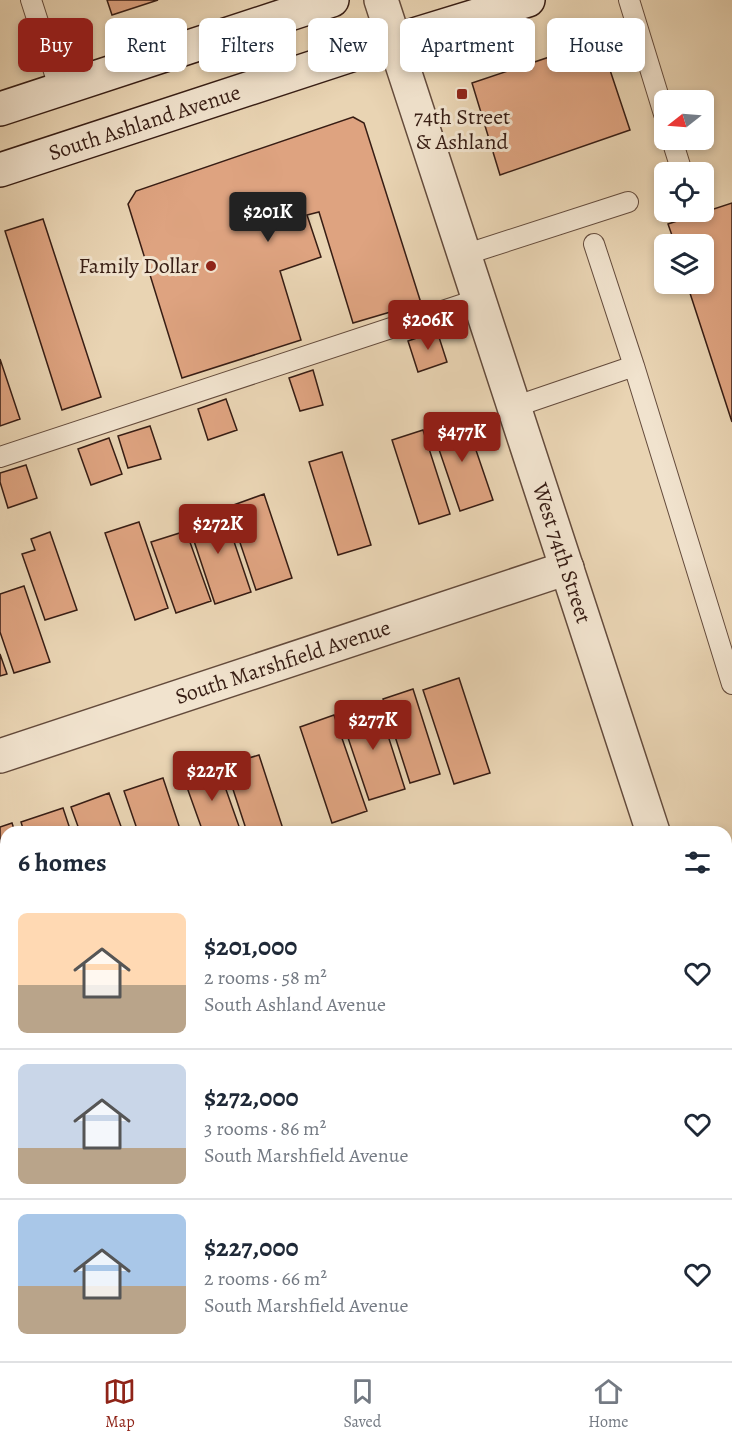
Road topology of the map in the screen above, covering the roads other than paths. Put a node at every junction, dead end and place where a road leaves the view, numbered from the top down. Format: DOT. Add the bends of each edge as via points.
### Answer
graph roads {
  1 [pos="31,0"];
  2 [pos="332,0"];
  3 [pos="381,0"];
  4 [pos="528,0"];
  5 [pos="629,0"];
  6 [pos="394,41"];
  7 [pos="60,90"];
  8 [pos="657,90"];
  9 [pos="0,109"];
  10 [pos="0,170"];
  11 [pos="628,202"];
  12 [pos="594,244"];
  13 [pos="464,255"];
  14 [pos="479,299"];
  15 [pos="634,366"];
  16 [pos="514,407"];
  17 [pos="0,457"];
  18 [pos="567,568"];
  19 [pos="732,684"];
  20 [pos="0,756"];
  21 [pos="651,826"];
  1 -- 7 [label="lane"];
  2 -- 7 [label="street"];
  3 -- 6 [label="street, West 74th Street"];
  4 -- 6 [label="street, South Ashland Avenue"];
  5 -- 8 [label="lane"];
  6 -- 10 [label="street, South Ashland Avenue"];
  6 -- 13 [label="street, West 74th Street"];
  7 -- 9 [label="street"];
  11 -- 13 [label="lane"];
  12 -- 15 [label="lane"];
  13 -- 14 [label="street, West 74th Street"];
  14 -- 16 [label="street, West 74th Street"];
  14 -- 17 [label="lane"];
  15 -- 16 [label="lane"];
  15 -- 19 [label="lane"];
  16 -- 18 [label="street, West 74th Street"];
  18 -- 20 [label="street, South Marshfield Avenue"];
  18 -- 21 [label="street, West 74th Street"];
}
